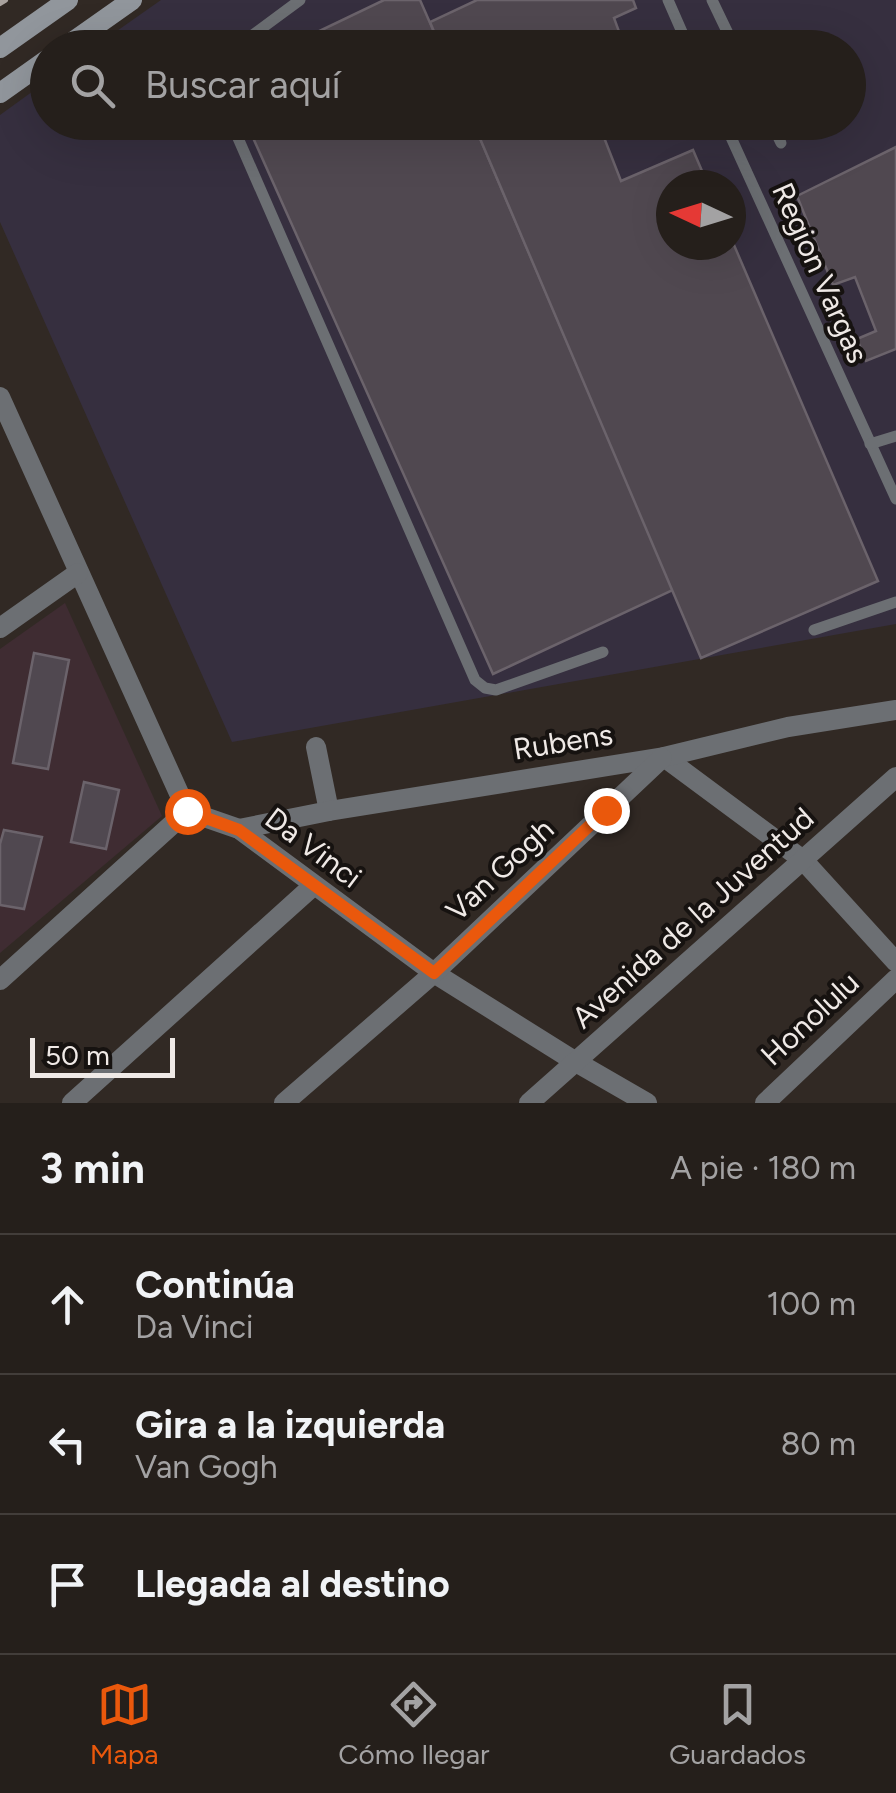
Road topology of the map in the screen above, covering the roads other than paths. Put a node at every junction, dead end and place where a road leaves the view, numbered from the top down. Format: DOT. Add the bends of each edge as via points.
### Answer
graph roads {
  1 [pos="68,0"];
  2 [pos="132,0"];
  3 [pos="300,0"];
  4 [pos="668,0"];
  5 [pos="712,0"];
  6 [pos="90,30"];
  7 [pos="259,30"];
  8 [pos="682,30"];
  9 [pos="726,30"];
  10 [pos="0,48"];
  11 [pos="30,72"];
  12 [pos="0,93"];
  13 [pos="239,140"];
  14 [pos="732,140"];
  15 [pos="780,140"];
  16 [pos="781,143"];
  17 [pos="0,397"];
  18 [pos="896,436"];
  19 [pos="20,442"];
  20 [pos="870,444"];
  21 [pos="0,456"];
  22 [pos="896,499"];
  23 [pos="78,574"];
  24 [pos="896,602"];
  25 [pos="0,628"];
  26 [pos="814,630"];
  27 [pos="603,652"];
  28 [pos="896,710"];
  29 [pos="316,747"];
  30 [pos="664,756"];
  31 [pos="896,777"];
  32 [pos="187,811"];
  33 [pos="329,811"];
  34 [pos="239,830"];
  35 [pos="802,860"];
  36 [pos="313,886"];
  37 [pos="896,962"];
  38 [pos="434,973"];
  39 [pos="896,979"];
  40 [pos="0,980"];
  41 [pos="576,1062"];
  42 [pos="72,1103"];
  43 [pos="284,1103"];
  44 [pos="529,1103"];
  45 [pos="648,1103"];
  46 [pos="764,1103"];
  1 -- 10 [label="street"];
  2 -- 6 [label="street"];
  3 -- 7 [label="lane"];
  4 -- 8 [label="lane"];
  5 -- 9 [label="lane"];
  11 -- 12 [label="street"];
  13 -- 27 [label="lane" via="475,680 496,690"];
  14 -- 20 [label="lane, Region Vargas"];
  15 -- 16 [label="lane"];
  17 -- 19 [label="street"];
  18 -- 20 [label="lane"];
  19 -- 21 [label="street"];
  19 -- 23 [label="street"];
  20 -- 22 [label="lane, Region Vargas"];
  23 -- 25 [label="street"];
  23 -- 32 [label="street"];
  24 -- 26 [label="lane"];
  28 -- 30 [label="street, Rubens"];
  29 -- 33 [label="street"];
  30 -- 33 [label="street, Rubens"];
  30 -- 35 [label="street"];
  30 -- 38 [label="street, Van Gogh"];
  31 -- 35 [label="street, Avenida de la Juventud"];
  32 -- 34 [label="street, Da Vinci"];
  32 -- 40 [label="street"];
  33 -- 34 [label="street, Rubens"];
  34 -- 36 [label="street, Da Vinci"];
  35 -- 37 [label="street"];
  35 -- 41 [label="street, Avenida de la Juventud"];
  36 -- 38 [label="street, Da Vinci"];
  36 -- 42 [label="street"];
  38 -- 41 [label="street, Da Vinci"];
  38 -- 43 [label="street, Van Gogh"];
  39 -- 46 [label="street, Honolulu"];
  41 -- 44 [label="street, Avenida de la Juventud"];
  41 -- 45 [label="street, Da Vinci"];
}
